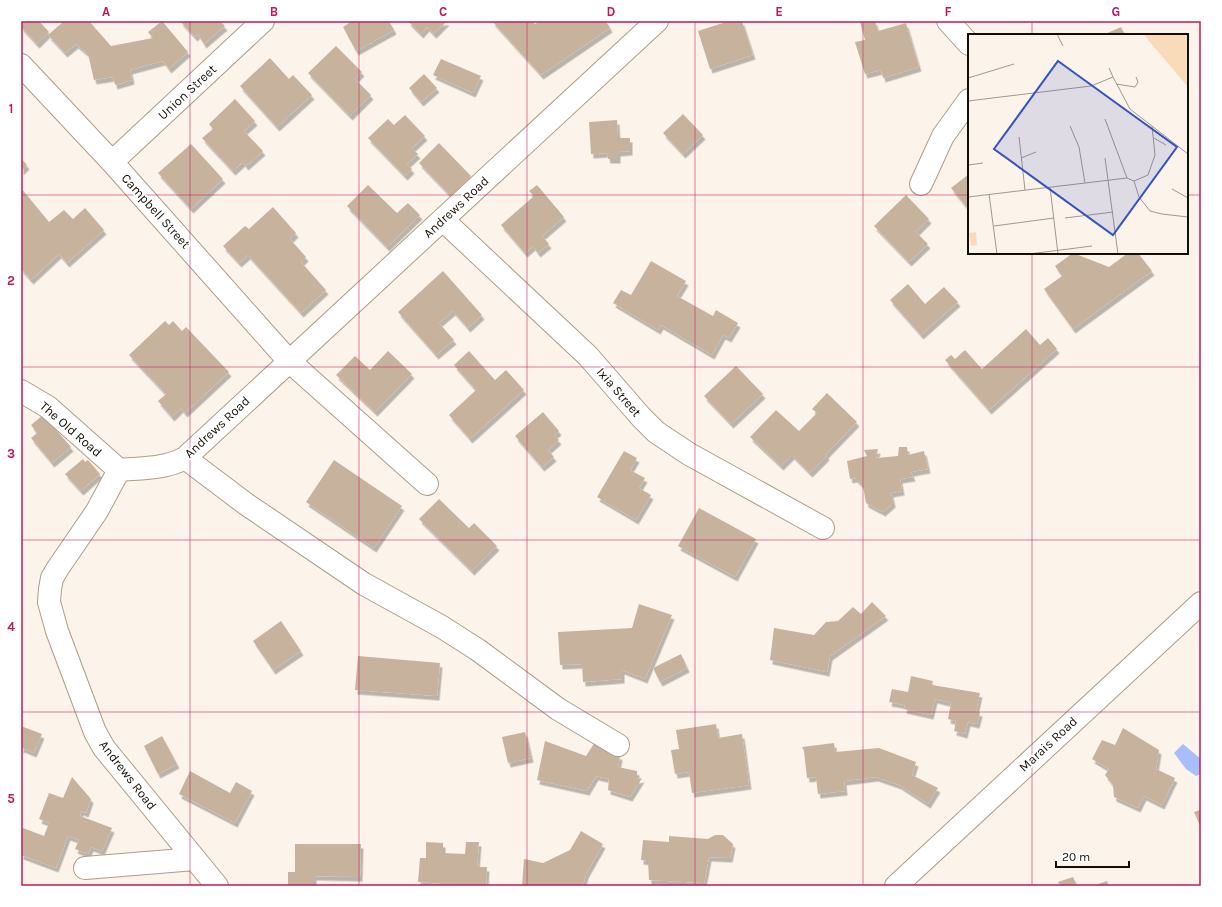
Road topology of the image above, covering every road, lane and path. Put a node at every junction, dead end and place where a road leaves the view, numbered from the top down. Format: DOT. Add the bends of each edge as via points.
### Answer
graph roads {
  1 [pos="263,21"];
  2 [pos="657,21"];
  3 [pos="948,21"];
  4 [pos="968,43"];
  5 [pos="21,64"];
  6 [pos="968,101"];
  7 [pos="112,162"];
  8 [pos="921,184"];
  9 [pos="443,220"];
  10 [pos="288,360"];
  11 [pos="21,391"];
  12 [pos="185,458"];
  13 [pos="119,470"];
  14 [pos="427,484"];
  15 [pos="823,528"];
  16 [pos="1201,603"];
  17 [pos="618,745"];
  18 [pos="195,859"];
  19 [pos="85,868"];
  20 [pos="217,886"];
  21 [pos="896,886"];
  1 -- 7 [label="street, Union Street"];
  2 -- 9 [label="street, Andrews Road"];
  3 -- 4 [label="street"];
  5 -- 7 [label="street, Campbell Street"];
  6 -- 8 [label="street" via="943,136"];
  7 -- 10 [label="street, Campbell Street"];
  9 -- 10 [label="street, Andrews Road"];
  9 -- 15 [label="street, Ixia Street" via="588,356 656,432 689,454"];
  10 -- 12 [label="street, Andrews Road"];
  10 -- 14 [label="street, Campbell Street"];
  11 -- 13 [label="street, The Old Road" via="48,407"];
  12 -- 13 [label="street, Andrews Road" via="174,464"];
  12 -- 17 [label="street" via="240,500 352,576 442,627 558,709"];
  13 -- 18 [label="street, Andrews Road" via="97,511 52,578 50,602 60,638 95,732 104,748"];
  16 -- 21 [label="street, Marais Road"];
  18 -- 19 [label="street"];
  18 -- 20 [label="street, Andrews Road"];
}
